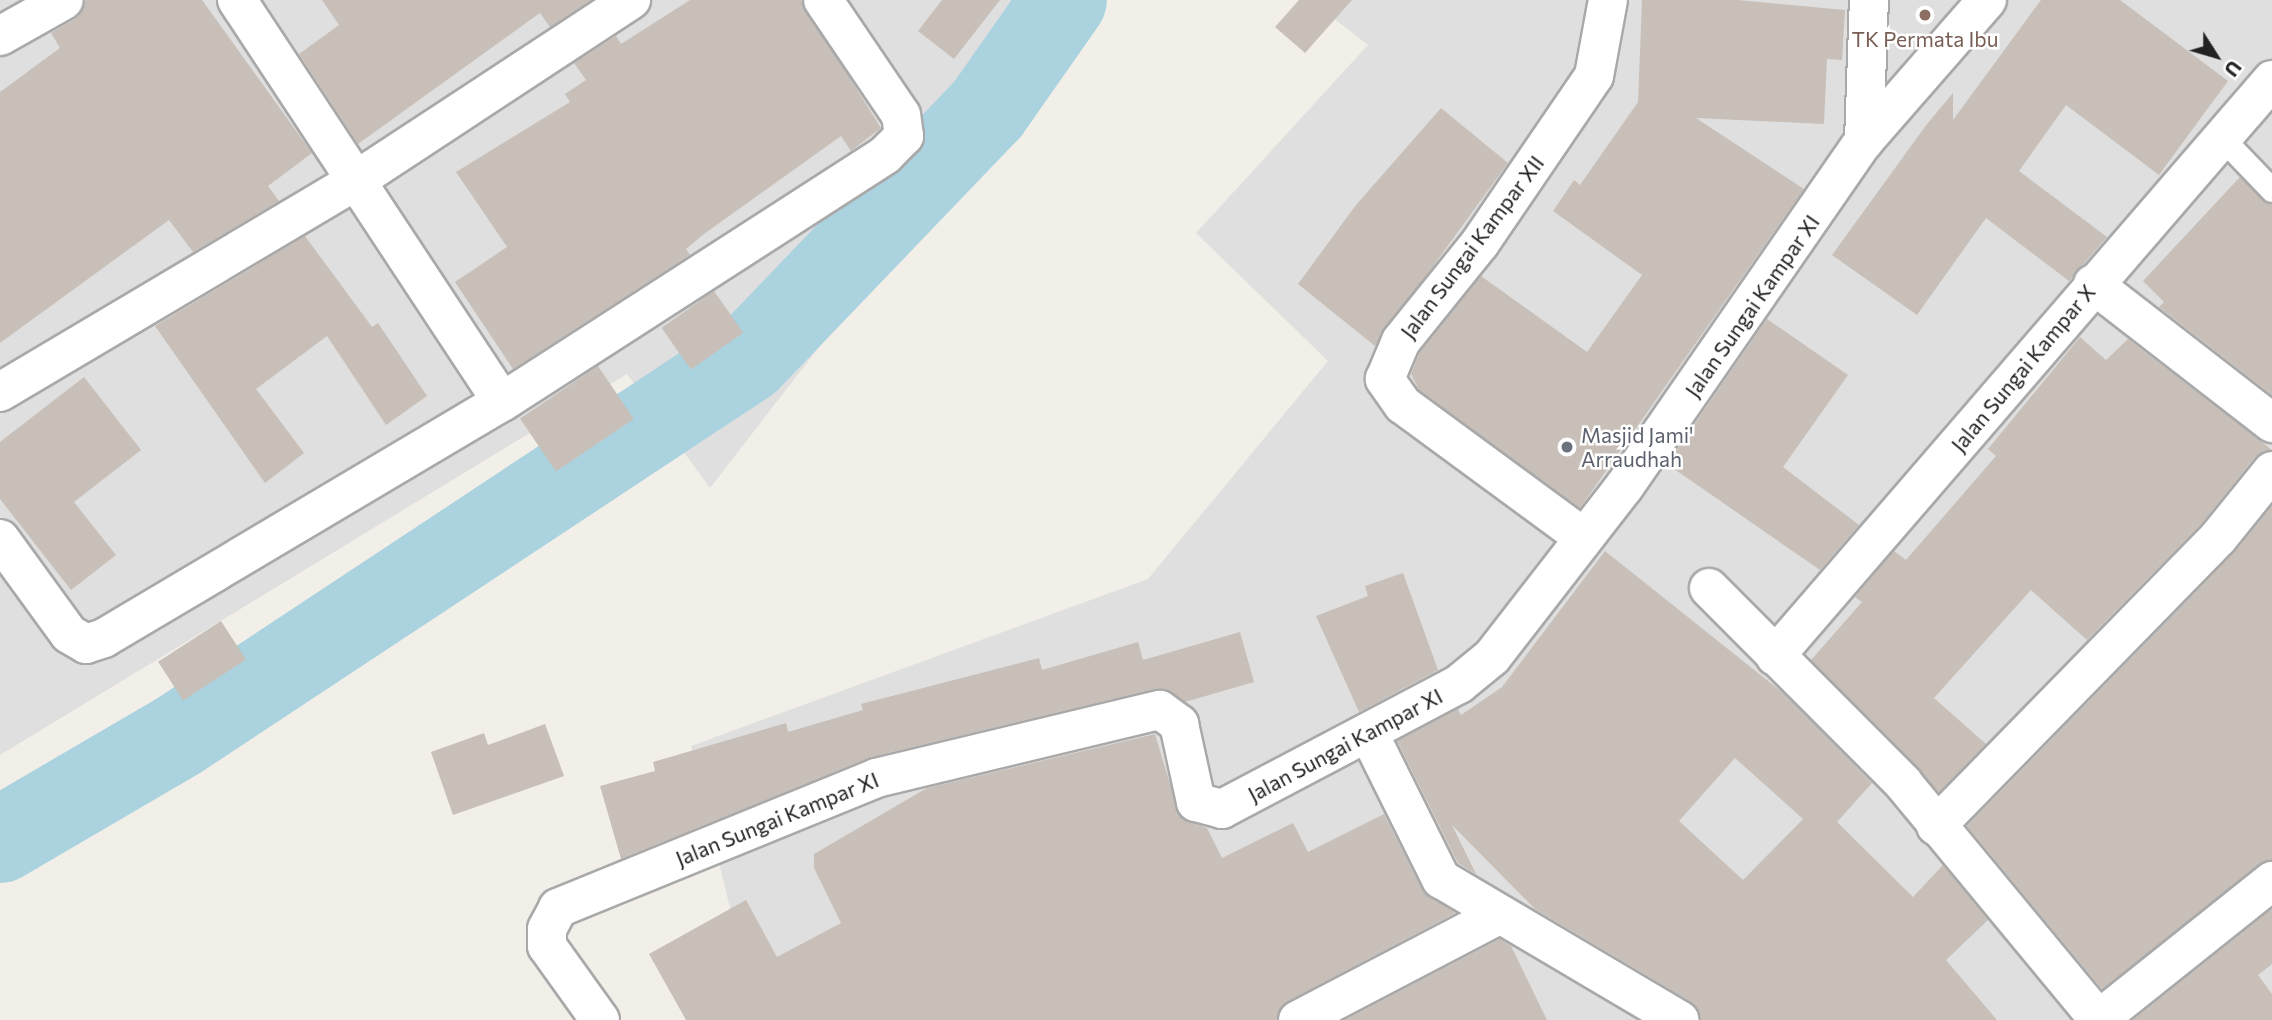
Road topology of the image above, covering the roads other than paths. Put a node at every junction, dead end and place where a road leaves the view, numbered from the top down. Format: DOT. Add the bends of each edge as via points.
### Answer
graph roads {
  1 [pos="64,0"];
  2 [pos="237,0"];
  3 [pos="631,0"];
  4 [pos="823,0"];
  5 [pos="1608,0"];
  6 [pos="1869,0"];
  7 [pos="1987,0"];
  8 [pos="3,26"];
  9 [pos="2272,80"];
  10 [pos="2222,138"];
  11 [pos="1864,141"];
  12 [pos="352,183"];
  13 [pos="2272,190"];
  14 [pos="2093,284"];
  15 [pos="0,392"];
  16 [pos="502,402"];
  17 [pos="2272,423"];
  18 [pos="2272,471"];
  19 [pos="1583,537"];
  20 [pos="0,539"];
  21 [pos="1709,589"];
  22 [pos="1775,656"];
  23 [pos="1370,736"];
  24 [pos="1936,826"];
  25 [pos="2272,881"];
  26 [pos="1497,916"];
  27 [pos="600,1020"];
  28 [pos="1298,1020"];
  29 [pos="1679,1020"];
  30 [pos="2099,1020"];
  1 -- 8 [label="street"];
  2 -- 12 [label="street"];
  3 -- 12 [label="street"];
  4 -- 16 [label="street" via="901,115 904,136 885,155"];
  5 -- 19 [label="street, Jalan Sungai Kampar XII" via="1594,76 1480,243 1402,341 1385,379 1403,405"];
  6 -- 11 [label="street"];
  7 -- 11 [label="street, Jalan Sungai Kampar XI"];
  9 -- 10 [label="street, Jalan Sungai Kampar X"];
  10 -- 13 [label="lane"];
  10 -- 14 [label="street, Jalan Sungai Kampar X"];
  11 -- 19 [label="street, Jalan Sungai Kampar XI" via="1768,285"];
  12 -- 15 [label="street"];
  12 -- 16 [label="street"];
  14 -- 17 [label="street"];
  14 -- 22 [label="street, Jalan Sungai Kampar X"];
  16 -- 20 [label="street" via="86,644 69,634"];
  18 -- 24 [label="street" via="2218,538"];
  19 -- 23 [label="street, Jalan Sungai Kampar XI" via="1492,657 1459,684"];
  21 -- 22 [label="street"];
  22 -- 24 [label="street" via="1903,783"];
  23 -- 26 [label="street" via="1441,879"];
  23 -- 27 [label="street, Jalan Sungai Kampar XI" via="1209,811 1196,802 1179,724 1160,710 876,778 558,908 547,929 547,946"];
  24 -- 30 [label="street"];
  25 -- 30 [label="street"];
  26 -- 28 [label="street"];
  26 -- 29 [label="street"];
}
